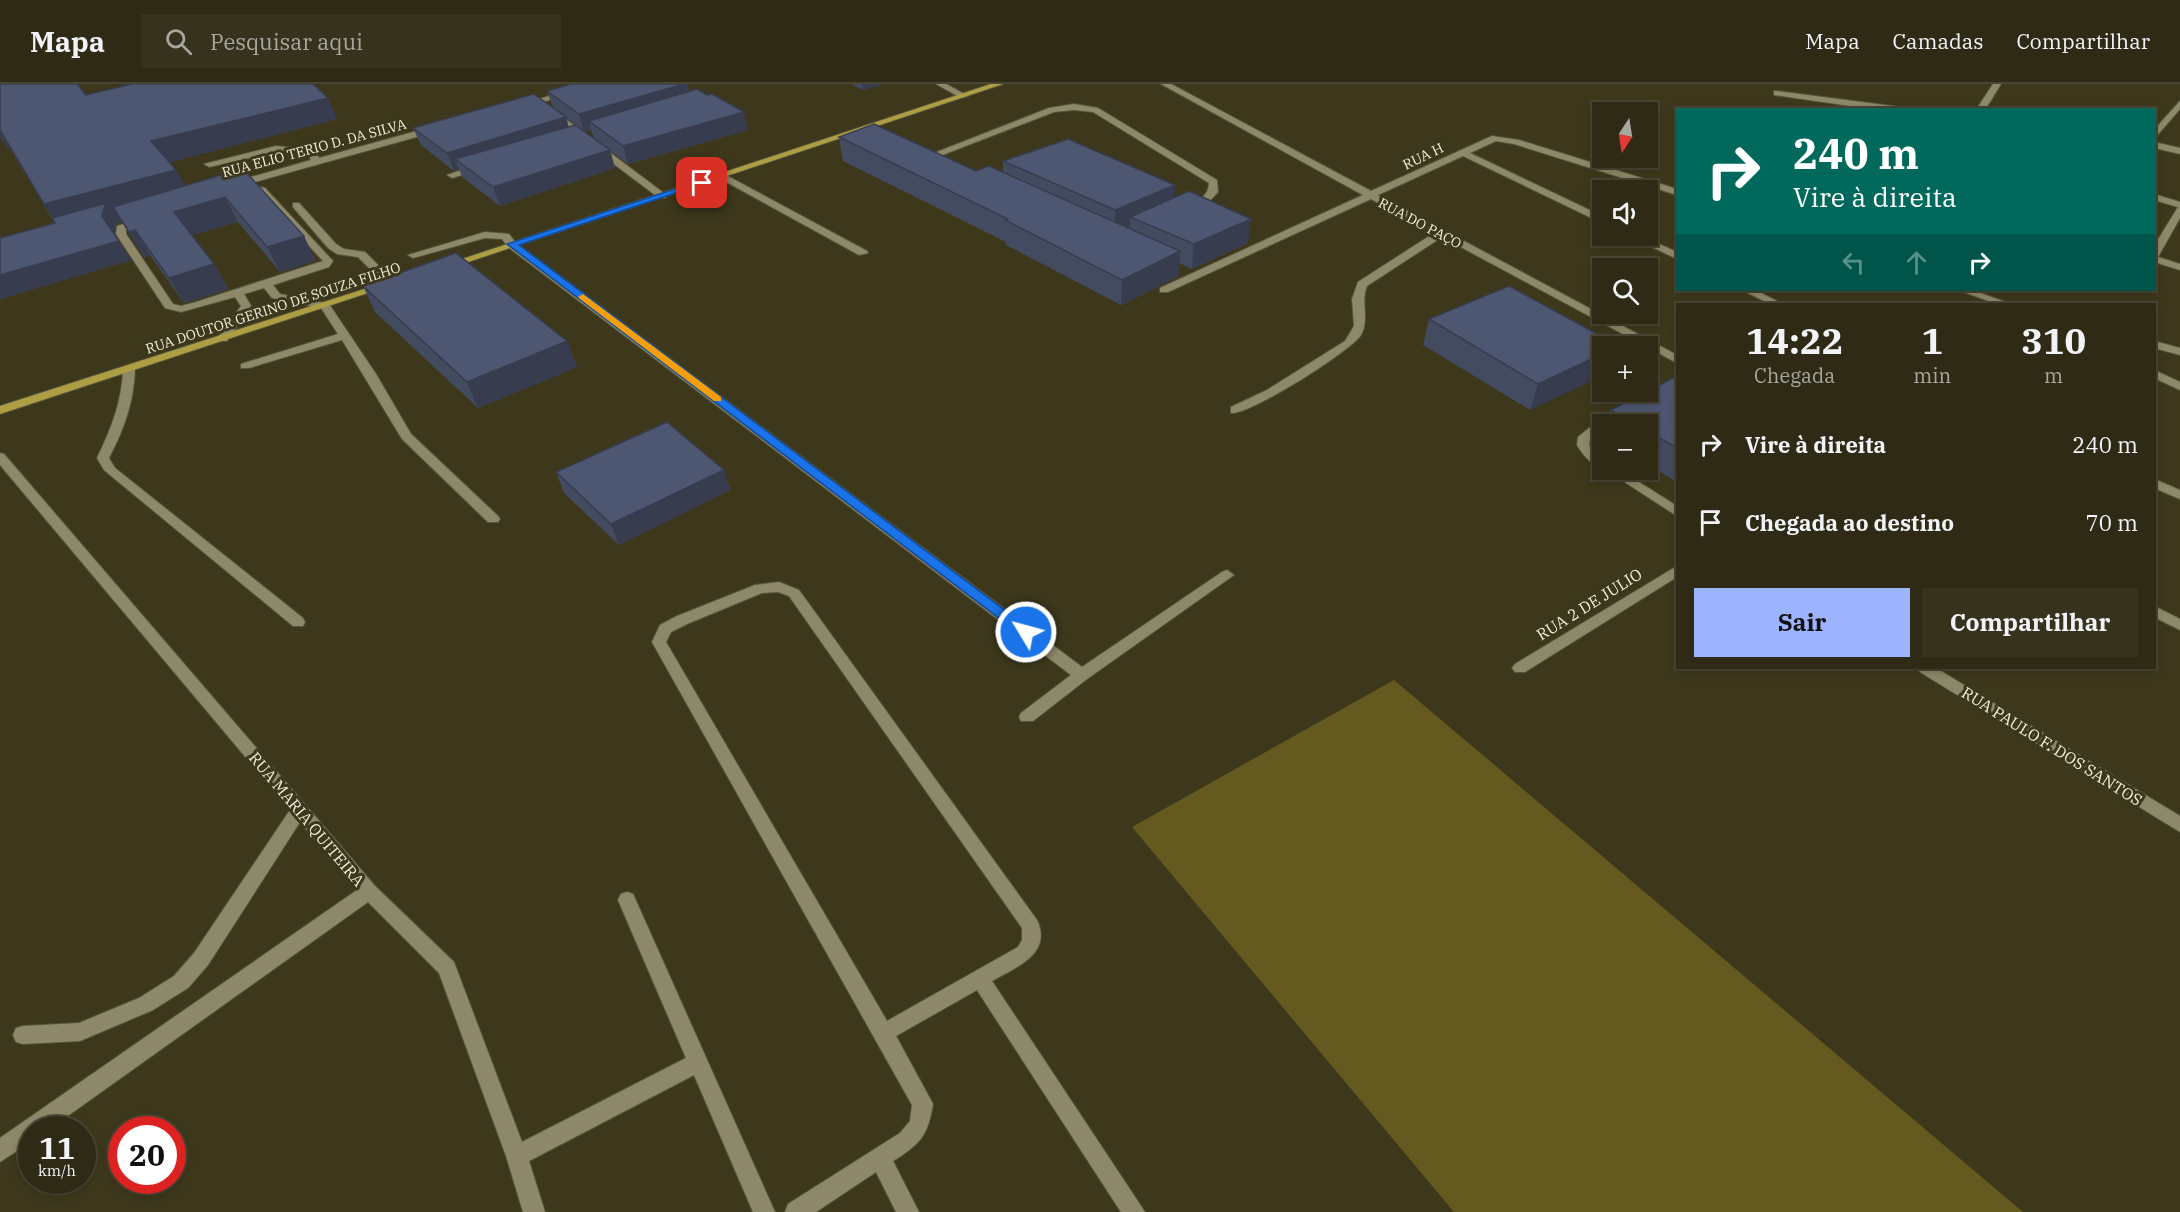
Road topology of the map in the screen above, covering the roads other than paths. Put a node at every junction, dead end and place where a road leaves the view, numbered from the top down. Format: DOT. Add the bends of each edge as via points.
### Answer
graph roads {
  1 [pos="600,84"];
  2 [pos="940,84"];
  3 [pos="999,84"];
  4 [pos="1165,84"];
  5 [pos="1997,84"];
  6 [pos="1777,93"];
  7 [pos="964,96"];
  8 [pos="2180,104"];
  9 [pos="514,107"];
  10 [pos="1886,108"];
  11 [pos="1981,108"];
  12 [pos="545,109"];
  13 [pos="2170,116"];
  14 [pos="2180,118"];
  15 [pos="449,125"];
  16 [pos="595,133"];
  17 [pos="2156,134"];
  18 [pos="584,136"];
  19 [pos="573,139"];
  20 [pos="2156,145"];
  21 [pos="2180,151"];
  22 [pos="919,152"];
  23 [pos="1461,152"];
  24 [pos="929,157"];
  25 [pos="939,161"];
  26 [pos="317,162"];
  27 [pos="209,164"];
  28 [pos="485,165"];
  29 [pos="452,175"];
  30 [pos="722,176"];
  31 [pos="1676,192"];
  32 [pos="662,196"];
  33 [pos="1371,196"];
  34 [pos="2156,198"];
  35 [pos="296,205"];
  36 [pos="2180,205"];
  37 [pos="147,209"];
  38 [pos="2180,210"];
  39 [pos="1174,215"];
  40 [pos="1592,215"];
  41 [pos="1441,234"];
  42 [pos="512,244"];
  43 [pos="1656,246"];
  44 [pos="863,253"];
  45 [pos="2156,253"];
  46 [pos="412,255"];
  47 [pos="1676,256"];
  48 [pos="2156,258"];
  49 [pos="2180,267"];
  50 [pos="435,270"];
  51 [pos="402,280"];
  52 [pos="266,284"];
  53 [pos="391,284"];
  54 [pos="1164,290"];
  55 [pos="1749,291"];
  56 [pos="1966,291"];
  57 [pos="238,293"];
  58 [pos="1776,303"];
  59 [pos="2003,303"];
  60 [pos="325,306"];
  61 [pos="345,335"];
  62 [pos="223,339"];
  63 [pos="2156,345"];
  64 [pos="2180,352"];
  65 [pos="1676,359"];
  66 [pos="245,366"];
  67 [pos="129,369"];
  68 [pos="2156,375"];
  69 [pos="2180,386"];
  70 [pos="1638,405"];
  71 [pos="0,410"];
  72 [pos="1235,410"];
  73 [pos="1622,414"];
  74 [pos="1592,432"];
  75 [pos="1592,456"];
  76 [pos="0,458"];
  77 [pos="1627,480"];
  78 [pos="2156,484"];
  79 [pos="2180,495"];
  80 [pos="1676,511"];
  81 [pos="493,519"];
  82 [pos="1676,572"];
  83 [pos="1227,575"];
  84 [pos="2156,612"];
  85 [pos="298,622"];
  86 [pos="2180,625"];
  87 [pos="1520,668"];
  88 [pos="1927,669"];
  89 [pos="1082,675"];
  90 [pos="1027,717"];
  91 [pos="299,810"];
  92 [pos="2180,825"];
  93 [pos="369,891"];
  94 [pos="627,900"];
  95 [pos="980,979"];
  96 [pos="883,1033"];
  97 [pos="23,1035"];
  98 [pos="696,1063"];
  99 [pos="0,1151"];
  100 [pos="517,1156"];
  101 [pos="880,1158"];
  102 [pos="534,1212"];
  103 [pos="764,1212"];
  104 [pos="796,1212"];
  105 [pos="908,1212"];
  106 [pos="1134,1212"];
  1 -- 9 [label="street"];
  2 -- 7 [label="street"];
  3 -- 7 [label="main road"];
  4 -- 33 [label="street, RUA DO PAÇO"];
  5 -- 11 [label="street"];
  6 -- 10 [label="street"];
  7 -- 30 [label="main road" via="872,131"];
  8 -- 13 [label="street"];
  12 -- 18 [label="street"];
  13 -- 14 [label="street"];
  13 -- 17 [label="street"];
  15 -- 26 [label="street, RUA ELIO TERIO D. DA SILVA"];
  16 -- 18 [label="street"];
  18 -- 19 [label="street"];
  18 -- 32 [label="street"];
  20 -- 21 [label="street"];
  22 -- 24 [label="street"];
  23 -- 31 [label="street, RUA H" via="1486,140 1501,138"];
  23 -- 33 [label="street, RUA H"];
  23 -- 40 [label="street"];
  24 -- 25 [label="street"];
  24 -- 39 [label="street" via="1052,110 1095,110 1214,182 1213,192 1204,202"];
  26 -- 27 [label="street" via="310,152 276,149"];
  26 -- 37 [label="street, RUA ELIO TERIO D. DA SILVA"];
  28 -- 29 [label="street"];
  30 -- 32 [label="main road"];
  30 -- 44 [label="street"];
  32 -- 42 [label="main road"];
  33 -- 41 [label="street, RUA DO PAÇO"];
  33 -- 54 [label="street, RUA H" via="1188,274"];
  34 -- 36 [label="street"];
  35 -- 53 [label="street" via="332,246 341,252 361,254"];
  38 -- 45 [label="street"];
  41 -- 65 [label="street, RUA DO PAÇO"];
  41 -- 72 [label="street" via="1362,284 1358,291 1362,324 1349,343 1271,393"];
  42 -- 46 [label="street" via="505,236 485,235"];
  42 -- 50 [label="main road"];
  42 -- 89 [label="street"];
  43 -- 47 [label="street"];
  48 -- 49 [label="street"];
  51 -- 53 [label="main road, RUA DOUTOR GERINO DE SOUZA FILHO"];
  52 -- 57 [label="street"];
  52 -- 57 [label="street" via="319,268 328,261 262,189 250,188 121,228 121,234 170,306 181,309"];
  52 -- 60 [label="street" via="276,296"];
  53 -- 60 [label="main road, RUA DOUTOR GERINO DE SOUZA FILHO"];
  55 -- 58 [label="street"];
  56 -- 59 [label="street"];
  57 -- 62 [label="street" via="246,306"];
  60 -- 61 [label="street"];
  60 -- 62 [label="main road, RUA DOUTOR GERINO DE SOUZA FILHO"];
  61 -- 66 [label="street"];
  61 -- 81 [label="street" via="406,436"];
  62 -- 67 [label="main road, RUA DOUTOR GERINO DE SOUZA FILHO"];
  63 -- 64 [label="street"];
  67 -- 71 [label="main road, RUA DOUTOR GERINO DE SOUZA FILHO"];
  67 -- 85 [label="street" via="129,397 103,458 110,470"];
  68 -- 69 [label="street"];
  70 -- 73 [label="street"];
  74 -- 75 [label="street" via="1584,437 1583,446"];
  76 -- 91 [label="street, RUA MARIA QUITEIRA"];
  77 -- 80 [label="street"];
  78 -- 79 [label="street"];
  82 -- 87 [label="street, RUA 2 DE JULIO"];
  83 -- 89 [label="street"];
  84 -- 86 [label="street"];
  88 -- 92 [label="street, RUA PAULO F. DOS SANTOS"];
  89 -- 90 [label="street"];
  91 -- 93 [label="street, RUA MARIA QUITEIRA"];
  91 -- 97 [label="street" via="201,959 181,982 146,1004 80,1032"];
  93 -- 99 [label="street, RUA MARIA QUITEIRA"];
  93 -- 100 [label="street" via="447,968"];
  94 -- 98 [label="street"];
  95 -- 96 [label="street"];
  95 -- 96 [label="street" via="1025,953 1031,945 1031,926 794,593 779,587 760,588 665,629 659,642"];
  95 -- 106 [label="street"];
  96 -- 101 [label="street" via="922,1104 919,1126 907,1140"];
  98 -- 100 [label="street"];
  98 -- 103 [label="street"];
  100 -- 102 [label="street"];
  101 -- 104 [label="street"];
  101 -- 105 [label="street"];
}
